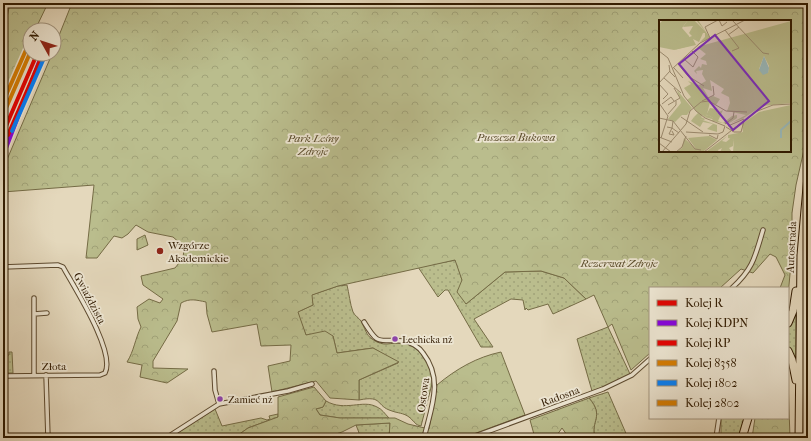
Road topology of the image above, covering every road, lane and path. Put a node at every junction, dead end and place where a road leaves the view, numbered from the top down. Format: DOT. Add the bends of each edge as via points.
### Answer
graph roads {
  1 [pos="5,3"];
  2 [pos="3,13"];
  3 [pos="808,176"];
  4 [pos="763,230"];
  5 [pos="801,255"];
  6 [pos="808,265"];
  7 [pos="3,267"];
  8 [pos="733,287"];
  9 [pos="808,287"];
  10 [pos="808,290"];
  11 [pos="34,298"];
  12 [pos="47,313"];
  13 [pos="34,314"];
  14 [pos="789,320"];
  15 [pos="364,322"];
  16 [pos="789,353"];
  17 [pos="649,360"];
  18 [pos="214,371"];
  19 [pos="105,373"];
  20 [pos="34,375"];
  21 [pos="3,376"];
  22 [pos="46,376"];
  23 [pos="312,384"];
  24 [pos="799,402"];
  25 [pos="219,404"];
  26 [pos="719,419"];
  27 [pos="749,419"];
  28 [pos="749,419"];
  29 [pos="808,422"];
  30 [pos="806,437"];
  31 [pos="48,438"];
  32 [pos="166,438"];
  33 [pos="424,438"];
  34 [pos="470,438"];
  35 [pos="717,438"];
  36 [pos="742,438"];
  37 [pos="747,438"];
  38 [pos="799,438"];
  1 -- 2 [label="street"];
  3 -- 5 [label="highway, Autostrada"];
  4 -- 8 [label="street" via="752,266"];
  5 -- 14 [label="highway" via="794,307"];
  5 -- 24 [label="highway, Autostrada"];
  6 -- 9 [label="highway, Autostrada"];
  7 -- 19 [label="street, Gwiaździsta" via="63,267 94,323 106,356"];
  9 -- 10 [label="highway"];
  9 -- 30 [label="highway, Autostrada"];
  11 -- 13 [label="street"];
  12 -- 13 [label="street"];
  13 -- 20 [label="street"];
  15 -- 33 [label="street, Ostowa" via="378,340 407,342 422,352 435,375 436,383"];
  16 -- 24 [label="highway" via="793,362"];
  17 -- 34 [label="street, Radosna" via="632,375 614,384"];
  18 -- 25 [label="street"];
  19 -- 22 [label="street, Złota"];
  20 -- 21 [label="street, Złota"];
  20 -- 22 [label="street, Złota"];
  22 -- 31 [label="street"];
  23 -- 25 [label="street"];
  24 -- 38 [label="highway, Autostrada"];
  25 -- 32 [label="street"];
  26 -- 35 [label="street"];
  27 -- 36 [label="highway"];
  28 -- 37 [label="highway"];
  29 -- 30 [label="highway"];
}
